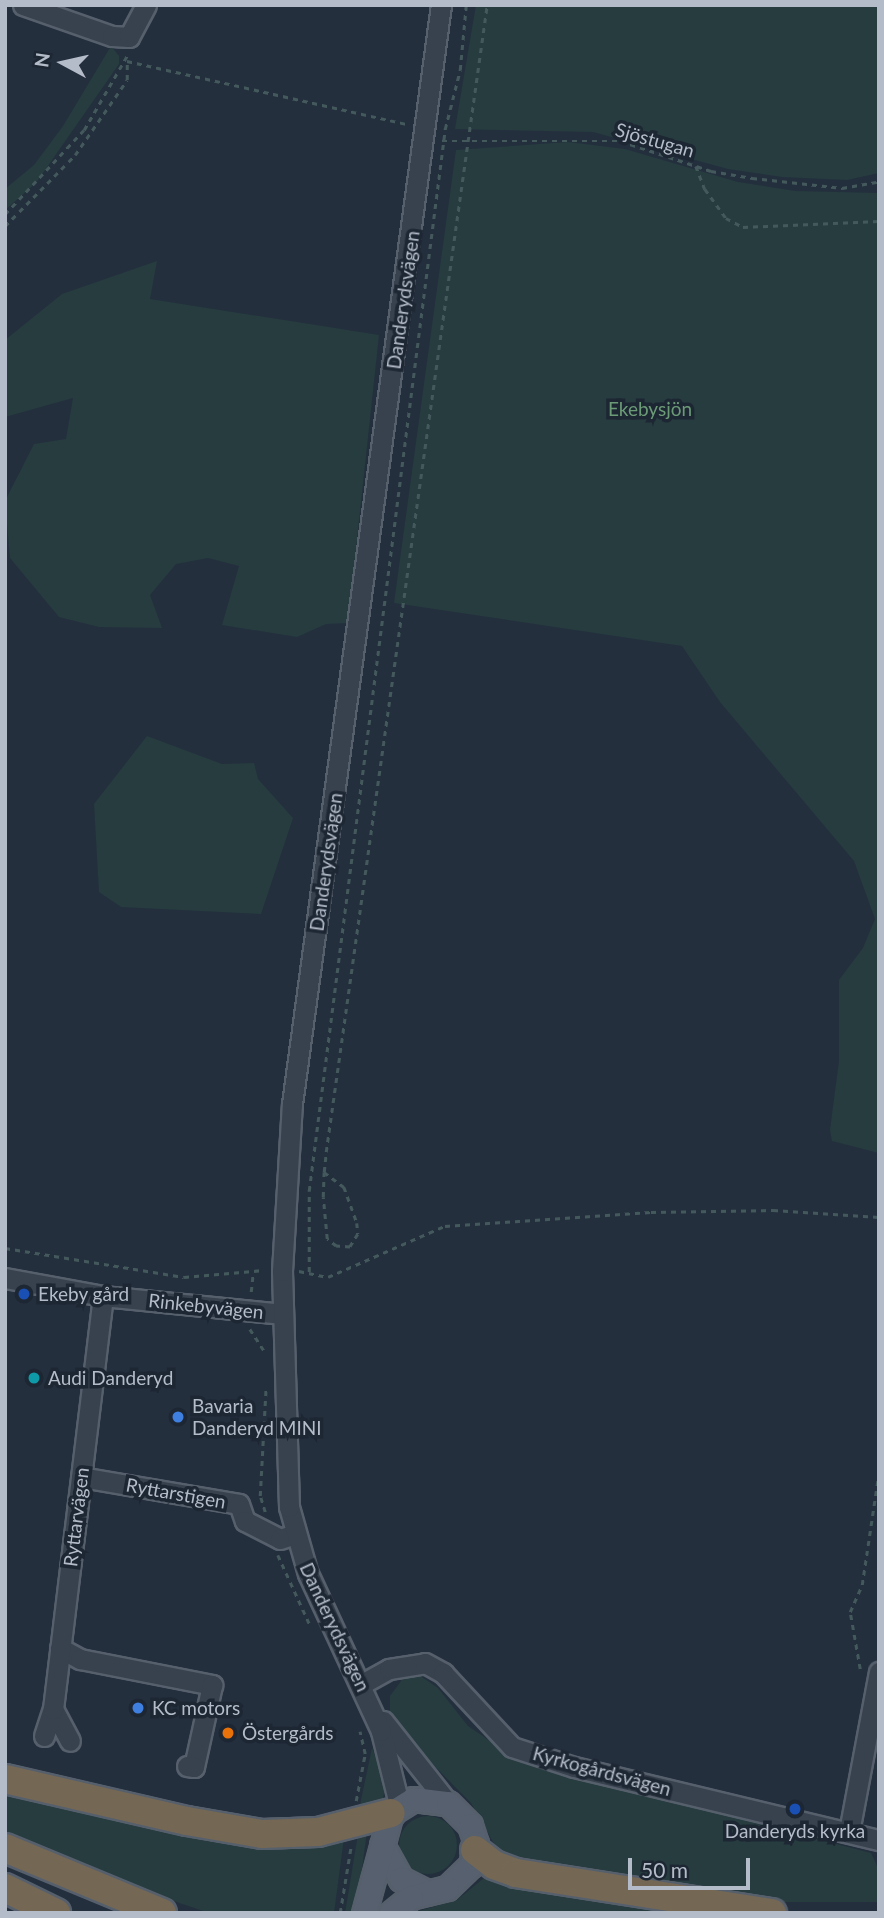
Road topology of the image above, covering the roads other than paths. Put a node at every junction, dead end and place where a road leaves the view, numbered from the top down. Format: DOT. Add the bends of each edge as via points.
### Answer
graph roads {
  1 [pos="23,5"];
  2 [pos="146,5"];
  3 [pos="441,5"];
  4 [pos="5,1278"];
  5 [pos="103,1296"];
  6 [pos="283,1314"];
  7 [pos="81,1477"];
  8 [pos="295,1534"];
  9 [pos="60,1648"];
  10 [pos="870,1673"];
  11 [pos="360,1685"];
  12 [pos="371,1706"];
  13 [pos="53,1709"];
  14 [pos="44,1736"];
  15 [pos="70,1741"];
  16 [pos="872,1753"];
  17 [pos="187,1766"];
  18 [pos="5,1779"];
  19 [pos="448,1802"];
  20 [pos="395,1808"];
  21 [pos="849,1832"];
  22 [pos="879,1840"];
  23 [pos="382,1845"];
  24 [pos="5,1848"];
  25 [pos="475,1850"];
  26 [pos="5,1888"];
  27 [pos="428,1893"];
  28 [pos="55,1911"];
  29 [pos="162,1913"];
  30 [pos="365,1913"];
  31 [pos="391,1913"];
  32 [pos="772,1913"];
  1 -- 2 [label="street" via="112,36 129,37"];
  3 -- 6 [label="street, Danderydsvägen" via="435,134 292,1104"];
  4 -- 5 [label="street, Rinkebyvägen"];
  5 -- 6 [label="street, Rinkebyvägen"];
  5 -- 7 [label="street, Ryttarvägen"];
  6 -- 8 [label="street, Danderydsvägen" via="285,1452"];
  7 -- 8 [label="street, Ryttarstigen" via="239,1504 245,1521 280,1539"];
  7 -- 9 [label="street, Ryttarvägen"];
  8 -- 11 [label="street, Danderydsvägen" via="308,1574"];
  9 -- 13 [label="street, Ryttarvägen"];
  9 -- 17 [label="street" via="80,1659 212,1685 194,1767"];
  10 -- 16 [label="street"];
  11 -- 12 [label="street, Danderydsvägen"];
  11 -- 21 [label="street, Kyrkogårdsvägen" via="389,1669 425,1663 443,1673 512,1747 574,1767"];
  12 -- 19 [label="street, Danderydsvägen"];
  12 -- 20 [label="street, Danderydsvägen" via="391,1761"];
  13 -- 14 [label="street, Ryttarvägen"];
  13 -- 15 [label="street"];
  16 -- 21 [label="street"];
  18 -- 20 [label="highway" via="262,1834 318,1832"];
  19 -- 20 [label="main road" via="432,1798"];
  19 -- 25 [label="main road" via="470,1825"];
  20 -- 23 [label="main road"];
  21 -- 22 [label="street, Kyrkogårdsvägen"];
  23 -- 27 [label="main road" via="401,1879"];
  23 -- 30 [label="main road"];
  24 -- 29 [label="highway"];
  25 -- 27 [label="main road" via="461,1878"];
  25 -- 32 [label="highway" via="516,1872"];
  26 -- 28 [label="highway"];
  27 -- 31 [label="main road" via="404,1901"];
}
